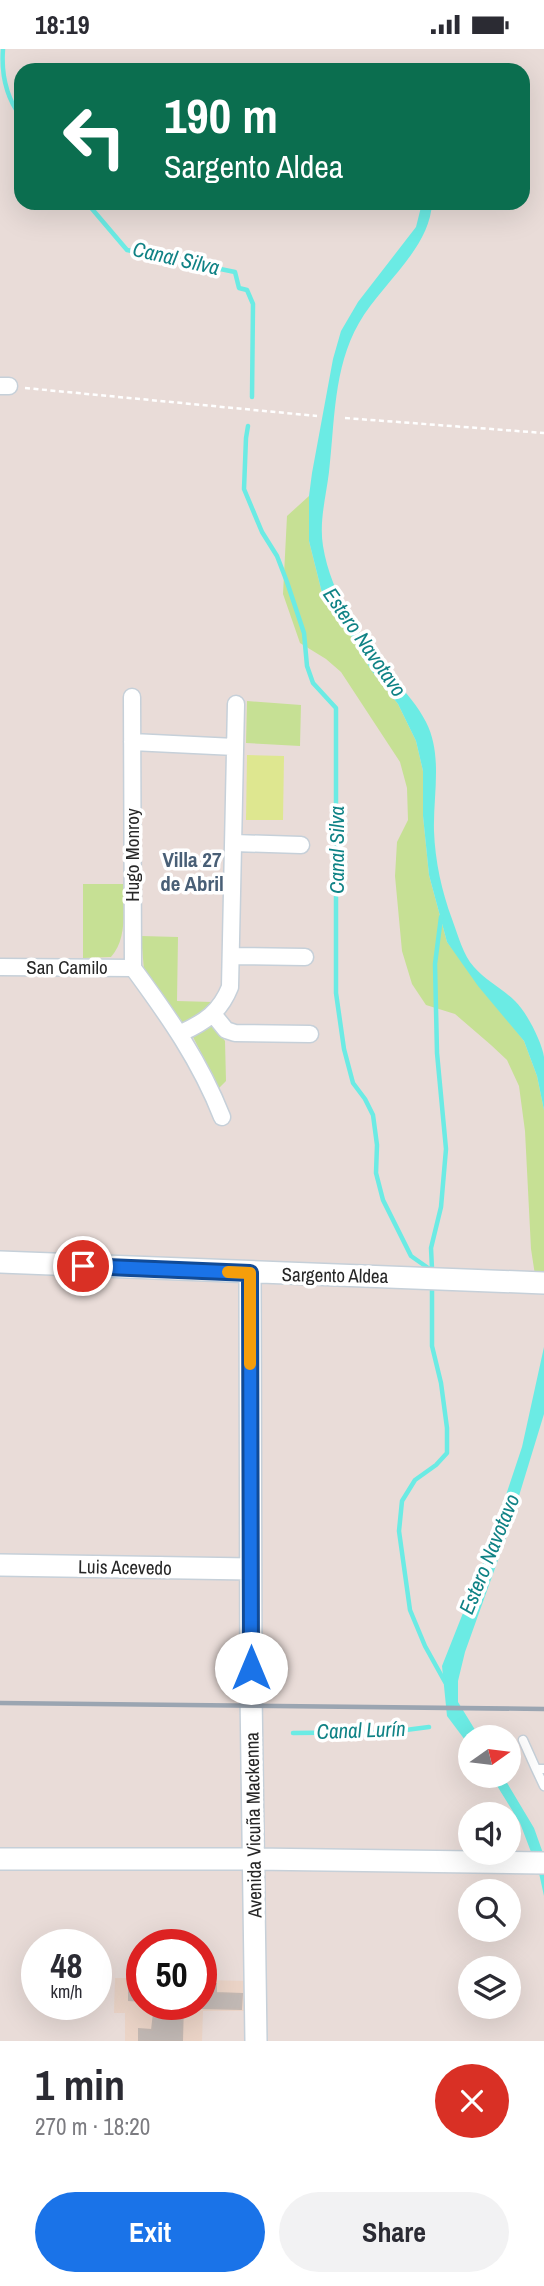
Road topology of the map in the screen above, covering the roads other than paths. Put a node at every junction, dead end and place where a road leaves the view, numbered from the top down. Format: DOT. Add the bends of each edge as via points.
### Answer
graph roads {
  1 [pos="132,697"];
  2 [pos="236,703"];
  3 [pos="132,742"];
  4 [pos="235,747"];
  5 [pos="234,842"];
  6 [pos="301,845"];
  7 [pos="231,956"];
  8 [pos="305,957"];
  9 [pos="0,967"];
  10 [pos="133,968"];
  11 [pos="213,1014"];
  12 [pos="181,1033"];
  13 [pos="310,1034"];
  14 [pos="222,1117"];
  15 [pos="0,1262"];
  16 [pos="250,1273"];
  17 [pos="543,1283"];
  18 [pos="0,1565"];
  19 [pos="250,1569"];
  20 [pos="523,1739"];
  21 [pos="540,1769"];
  22 [pos="544,1787"];
  23 [pos="0,1859"];
  24 [pos="253,1859"];
  25 [pos="536,1863"];
  26 [pos="256,2041"];
  1 -- 3 [label="street, Hugo Monroy"];
  2 -- 4 [label="street"];
  3 -- 4 [label="street"];
  3 -- 10 [label="street, Hugo Monroy"];
  4 -- 5 [label="street"];
  5 -- 6 [label="street"];
  5 -- 7 [label="street"];
  7 -- 8 [label="street"];
  7 -- 11 [label="street" via="230,987"];
  9 -- 10 [label="street, San Camilo"];
  10 -- 12 [label="street"];
  11 -- 12 [label="street"];
  11 -- 13 [label="street" via="226,1030 235,1033"];
  12 -- 14 [label="street"];
  15 -- 16 [label="street, Sargento Aldea"];
  16 -- 17 [label="street, Sargento Aldea"];
  16 -- 19 [label="street, Avenida Vicuña Mackenna"];
  18 -- 19 [label="street, Luis Acevedo"];
  19 -- 24 [label="street, Avenida Vicuña Mackenna"];
  20 -- 21 [label="lane"];
  21 -- 22 [label="lane"];
  23 -- 24 [label="street"];
  24 -- 25 [label="street"];
  24 -- 26 [label="street, Avenida Vicuña Mackenna"];
}
